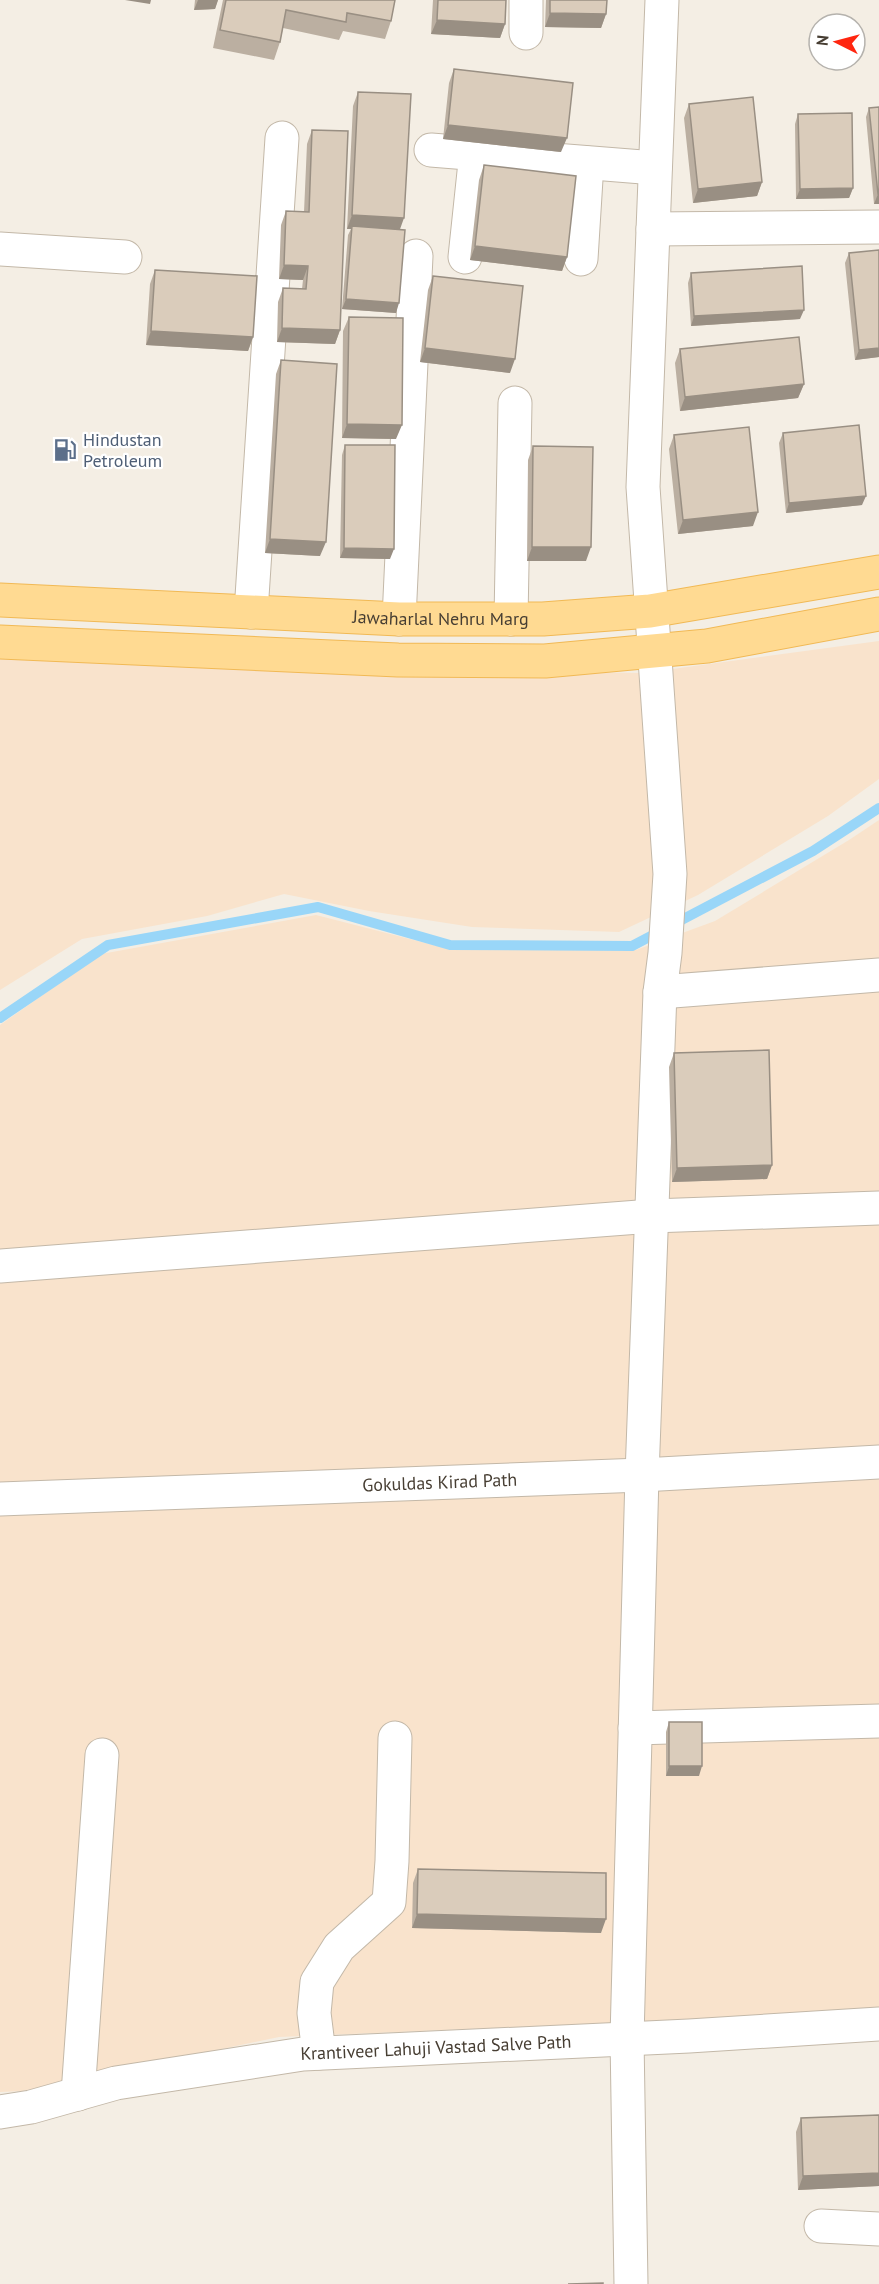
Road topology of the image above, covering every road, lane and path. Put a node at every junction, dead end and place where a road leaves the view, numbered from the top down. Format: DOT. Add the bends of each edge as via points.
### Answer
graph roads {
  1 [pos="526,0"];
  2 [pos="662,0"];
  3 [pos="526,33"];
  4 [pos="282,138"];
  5 [pos="431,150"];
  6 [pos="476,153"];
  7 [pos="587,163"];
  8 [pos="655,168"];
  9 [pos="879,227"];
  10 [pos="653,229"];
  11 [pos="0,249"];
  12 [pos="416,256"];
  13 [pos="125,257"];
  14 [pos="465,257"];
  15 [pos="581,259"];
  16 [pos="515,403"];
  17 [pos="879,572"];
  18 [pos="0,600"];
  19 [pos="650,611"];
  20 [pos="251,612"];
  21 [pos="879,615"];
  22 [pos="399,619"];
  23 [pos="511,619"];
  24 [pos="0,642"];
  25 [pos="653,651"];
  26 [pos="879,975"];
  27 [pos="660,992"];
  28 [pos="879,1208"];
  29 [pos="652,1216"];
  30 [pos="0,1266"];
  31 [pos="879,1462"];
  32 [pos="642,1475"];
  33 [pos="0,1500"];
  34 [pos="879,1721"];
  35 [pos="636,1728"];
  36 [pos="395,1738"];
  37 [pos="102,1755"];
  38 [pos="879,2024"];
  39 [pos="627,2038"];
  40 [pos="319,2053"];
  41 [pos="78,2094"];
  42 [pos="0,2112"];
  43 [pos="821,2226"];
  44 [pos="879,2229"];
  45 [pos="630,2284"];
  1 -- 3 [label="street"];
  2 -- 8 [label="street"];
  4 -- 20 [label="street"];
  5 -- 6 [label="street"];
  6 -- 7 [label="street"];
  6 -- 14 [label="street"];
  7 -- 8 [label="street"];
  7 -- 15 [label="street"];
  8 -- 10 [label="street"];
  9 -- 10 [label="street"];
  10 -- 19 [label="street" via="643,487"];
  11 -- 13 [label="street"];
  12 -- 22 [label="street"];
  16 -- 23 [label="street"];
  17 -- 19 [label="main road, Jawaharlal Nehru Marg"];
  18 -- 20 [label="main road, Jawaharlal Nehru Marg"];
  19 -- 23 [label="main road, Jawaharlal Nehru Marg"];
  19 -- 25 [label="street"];
  20 -- 22 [label="main road, Jawaharlal Nehru Marg"];
  21 -- 25 [label="main road" via="707,646"];
  22 -- 23 [label="main road, Jawaharlal Nehru Marg"];
  24 -- 25 [label="main road" via="398,660 545,661"];
  25 -- 27 [label="street" via="670,874"];
  26 -- 27 [label="street"];
  27 -- 29 [label="street"];
  28 -- 29 [label="street"];
  29 -- 30 [label="street"];
  29 -- 32 [label="street"];
  31 -- 32 [label="street, Gokuldas Kirad Path"];
  32 -- 33 [label="street, Gokuldas Kirad Path"];
  32 -- 35 [label="street"];
  34 -- 35 [label="street"];
  35 -- 39 [label="street"];
  36 -- 40 [label="street" via="388,1902 339,1947 317,1982 314,2013"];
  37 -- 41 [label="street"];
  38 -- 39 [label="street, Krantiveer Lahuji Vastad Salve Path"];
  39 -- 40 [label="street, Krantiveer Lahuji Vastad Salve Path"];
  39 -- 45 [label="street"];
  40 -- 41 [label="street, Krantiveer Lahuji Vastad Salve Path" via="116,2083"];
  41 -- 42 [label="street, Krantiveer Lahuji Vastad Salve Path"];
  43 -- 44 [label="street"];
}
